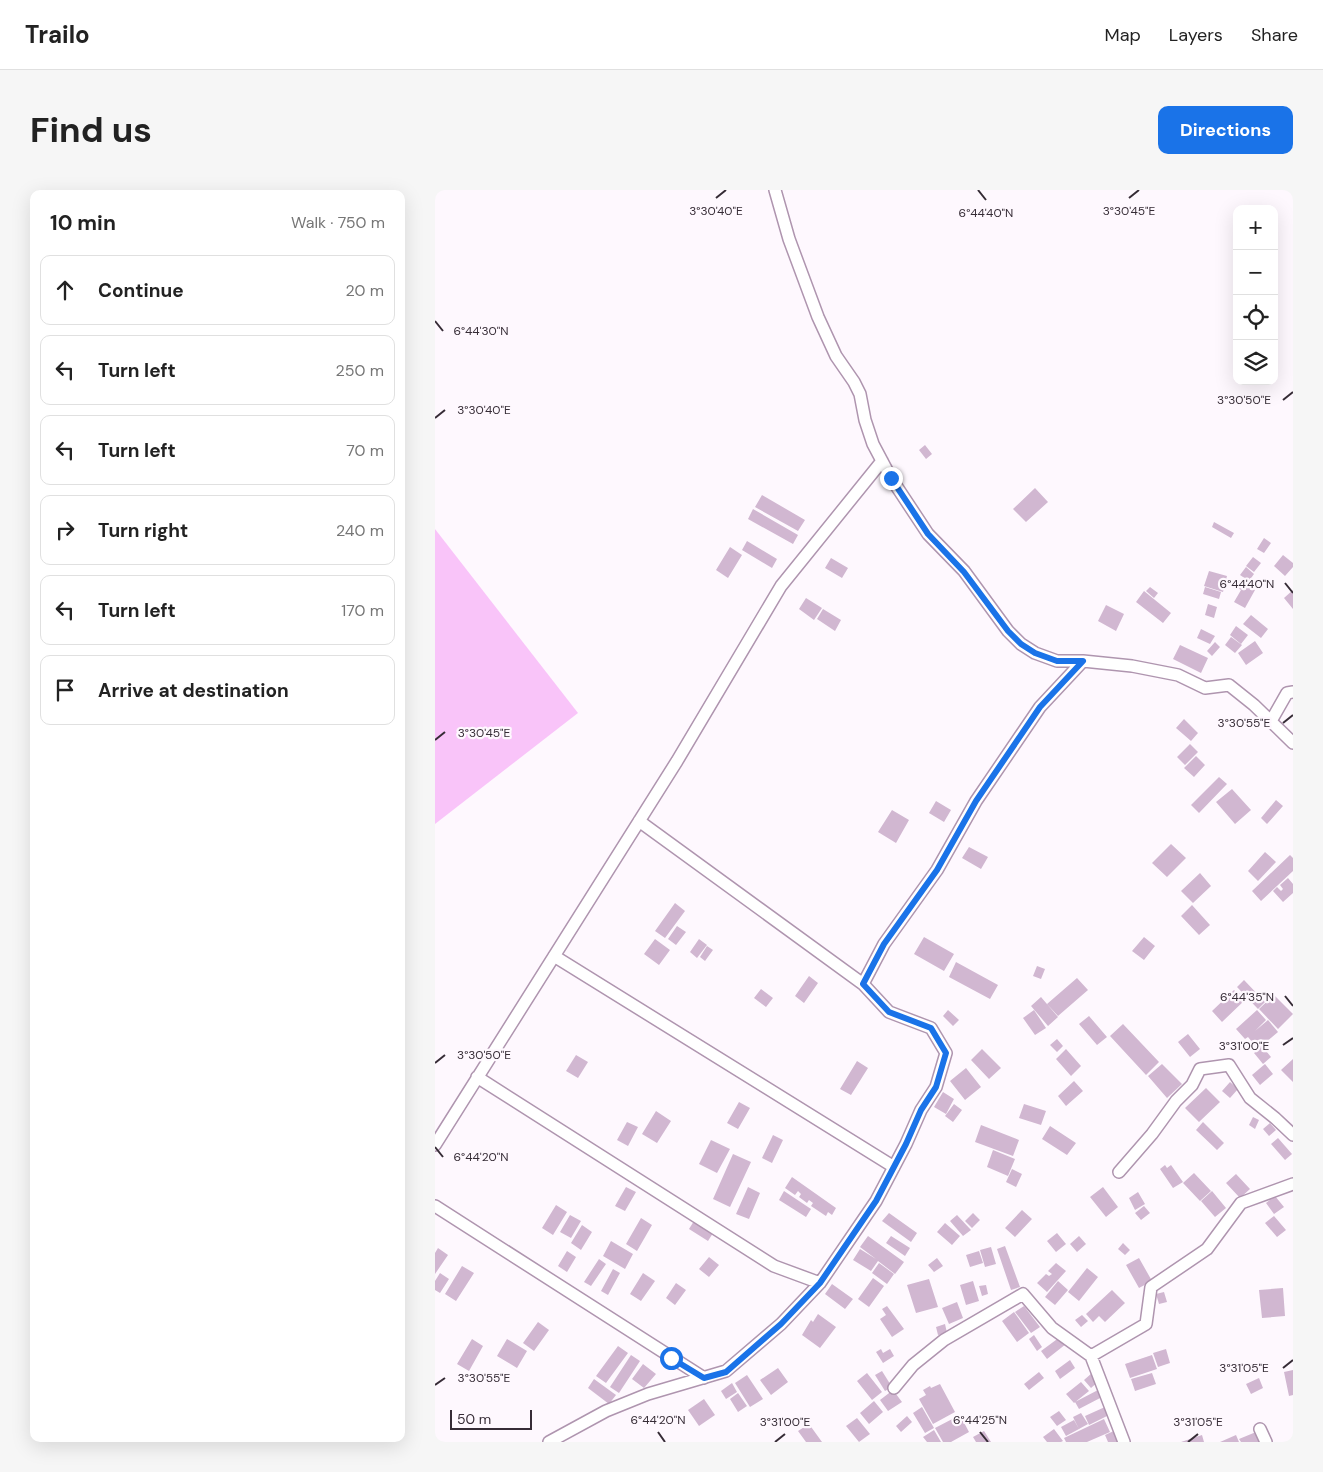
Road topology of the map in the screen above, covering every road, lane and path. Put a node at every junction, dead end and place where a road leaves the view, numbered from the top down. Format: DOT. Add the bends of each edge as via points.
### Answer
graph roads {
  1 [pos="775,190"];
  2 [pos="882,461"];
  3 [pos="1083,661"];
  4 [pos="1293,692"];
  5 [pos="1271,721"];
  6 [pos="1293,743"];
  7 [pos="639,821"];
  8 [pos="554,956"];
  9 [pos="863,984"];
  10 [pos="477,1077"];
  11 [pos="1293,1135"];
  12 [pos="435,1145"];
  13 [pos="894,1167"];
  14 [pos="1119,1172"];
  15 [pos="1293,1184"];
  16 [pos="435,1206"];
  17 [pos="820,1283"];
  18 [pos="1091,1356"];
  19 [pos="704,1378"];
  20 [pos="894,1388"];
  21 [pos="1260,1429"];
  22 [pos="549,1442"];
  23 [pos="1124,1442"];
  24 [pos="1267,1442"];
  1 -- 2 [label="street" via="818,317 836,356 860,394 865,420"];
  2 -- 3 [label="street" via="928,534 964,572 1021,644 1057,661"];
  2 -- 7 [label="street" via="781,586"];
  3 -- 5 [label="street" via="1178,675 1205,688 1229,685"];
  3 -- 9 [label="street" via="1040,707 976,801 937,870 884,944"];
  4 -- 5 [label="street" via="1287,693"];
  5 -- 6 [label="street"];
  7 -- 8 [label="street"];
  7 -- 9 [label="street"];
  8 -- 10 [label="street"];
  8 -- 13 [label="street"];
  9 -- 13 [label="street" via="889,1012 931,1028 946,1053 936,1087 921,1110"];
  10 -- 12 [label="street"];
  10 -- 17 [label="street" via="773,1266"];
  11 -- 14 [label="street" via="1250,1098 1229,1065 1200,1070 1192,1085"];
  13 -- 17 [label="street" via="876,1201"];
  15 -- 18 [label="street" via="1241,1203 1207,1249 1151,1287 1147,1324"];
  16 -- 19 [label="street"];
  17 -- 19 [label="street" via="781,1324 726,1372"];
  18 -- 20 [label="street" via="1051,1328 1023,1294 944,1340 913,1365"];
  18 -- 23 [label="street"];
  19 -- 22 [label="street" via="607,1410"];
  21 -- 24 [label="street"];
}
